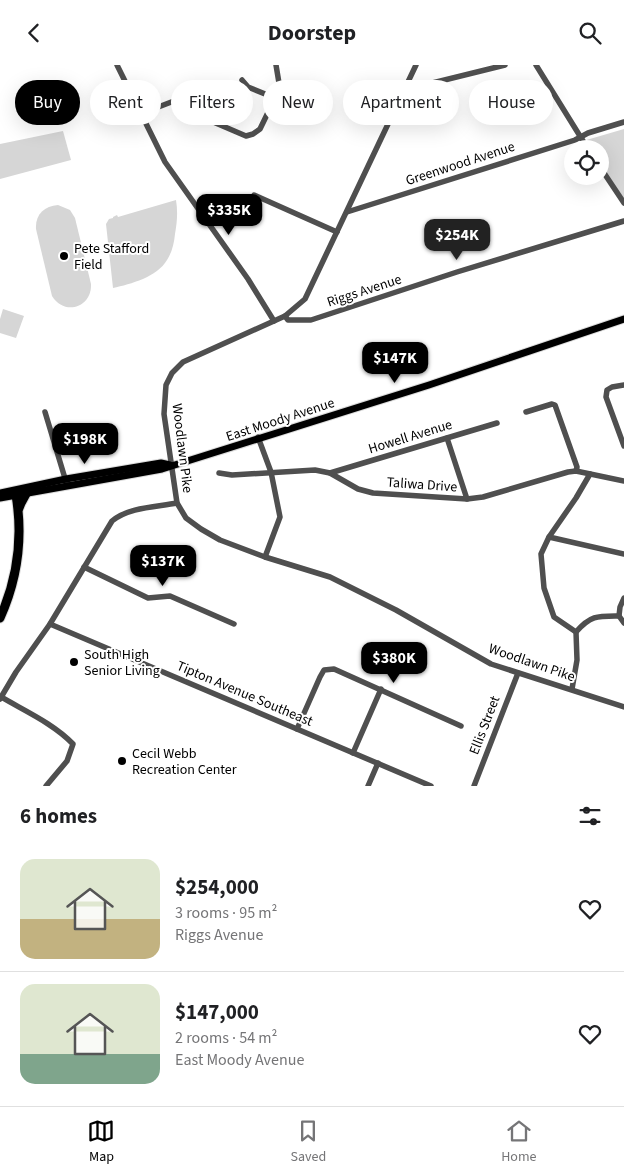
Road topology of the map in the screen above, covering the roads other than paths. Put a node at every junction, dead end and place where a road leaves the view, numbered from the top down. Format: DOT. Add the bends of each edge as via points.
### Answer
graph roads {
  1 [pos="117,65"];
  2 [pos="276,65"];
  3 [pos="416,65"];
  4 [pos="505,65"];
  5 [pos="536,65"];
  6 [pos="124,80"];
  7 [pos="278,80"];
  8 [pos="409,80"];
  9 [pos="444,80"];
  10 [pos="161,107"];
  11 [pos="624,122"];
  12 [pos="263,123"];
  13 [pos="145,125"];
  14 [pos="388,125"];
  15 [pos="580,137"];
  16 [pos="582,140"];
  17 [pos="609,180"];
  18 [pos="254,195"];
  19 [pos="624,203"];
  20 [pos="347,212"];
  21 [pos="624,221"];
  22 [pos="337,232"];
  23 [pos="285,317"];
  24 [pos="624,319"];
  25 [pos="274,321"];
  26 [pos="624,385"];
  27 [pos="45,412"];
  28 [pos="526,412"];
  29 [pos="496,423"];
  30 [pos="258,437"];
  31 [pos="447,438"];
  32 [pos="624,446"];
  33 [pos="171,465"];
  34 [pos="576,471"];
  35 [pos="271,472"];
  36 [pos="219,473"];
  37 [pos="330,473"];
  38 [pos="590,474"];
  39 [pos="624,481"];
  40 [pos="67,482"];
  41 [pos="16,492"];
  42 [pos="0,493"];
  43 [pos="27,493"];
  44 [pos="0,498"];
  45 [pos="466,499"];
  46 [pos="177,503"];
  47 [pos="19,516"];
  48 [pos="549,537"];
  49 [pos="623,553"];
  50 [pos="265,557"];
  51 [pos="84,567"];
  52 [pos="15,570"];
  53 [pos="624,598"];
  54 [pos="0,603"];
  55 [pos="619,616"];
  56 [pos="0,617"];
  57 [pos="624,623"];
  58 [pos="50,624"];
  59 [pos="234,624"];
  60 [pos="576,632"];
  61 [pos="518,673"];
  62 [pos="381,689"];
  63 [pos="572,689"];
  64 [pos="0,698"];
  65 [pos="624,707"];
  66 [pos="460,725"];
  67 [pos="297,729"];
  68 [pos="353,753"];
  69 [pos="378,763"];
  70 [pos="46,786"];
  71 [pos="368,786"];
  72 [pos="431,786"];
  73 [pos="474,786"];
  1 -- 6 [label="street"];
  2 -- 7 [label="street"];
  3 -- 8 [label="street, Woodlawn Pike"];
  4 -- 9 [label="street"];
  5 -- 15 [label="street"];
  10 -- 12 [label="street" via="187,96 195,97 211,121 246,136 260,129"];
  11 -- 15 [label="street, Greenwood Avenue"];
  13 -- 25 [label="street" via="165,162"];
  14 -- 20 [label="street, Woodlawn Pike"];
  15 -- 16 [label="street"];
  15 -- 20 [label="street, Greenwood Avenue"];
  17 -- 19 [label="street"];
  18 -- 22 [label="street"];
  20 -- 22 [label="street, Woodlawn Pike"];
  21 -- 23 [label="street, Riggs Avenue" via="311,321 288,320"];
  22 -- 23 [label="street, Woodlawn Pike" via="305,299"];
  23 -- 25 [label="street, Woodlawn Pike"];
  24 -- 30 [label="main road, East Moody Avenue" via="429,385"];
  25 -- 33 [label="street, Woodlawn Pike" via="183,362 172,373 164,395"];
  26 -- 32 [label="street" via="607,390 606,397"];
  27 -- 40 [label="street"];
  28 -- 34 [label="street" via="552,403 557,408"];
  29 -- 31 [label="street, Howell Avenue"];
  30 -- 33 [label="main road, East Moody Avenue"];
  30 -- 35 [label="street"];
  31 -- 37 [label="street, Howell Avenue"];
  31 -- 45 [label="street"];
  33 -- 40 [label="main road, East Moody Avenue"];
  33 -- 46 [label="street, Woodlawn Pike"];
  34 -- 38 [label="street, Taliwa Drive"];
  34 -- 45 [label="street, Taliwa Drive"];
  35 -- 36 [label="street, Taliwa Drive"];
  35 -- 37 [label="street, Taliwa Drive" via="315,470"];
  35 -- 50 [label="street" via="280,517"];
  37 -- 45 [label="street, Taliwa Drive" via="358,489 373,493"];
  38 -- 39 [label="street, Taliwa Drive"];
  38 -- 48 [label="street"];
  40 -- 41 [label="main road"];
  40 -- 43 [label="main road"];
  41 -- 42 [label="main road"];
  41 -- 43 [label="main road"];
  41 -- 44 [label="main road"];
  41 -- 47 [label="highway"];
  43 -- 47 [label="highway" via="20,503"];
  46 -- 50 [label="street, Woodlawn Pike" via="186,518 200,529"];
  46 -- 51 [label="street" via="118,516"];
  47 -- 52 [label="highway" via="20,542"];
  48 -- 49 [label="street"];
  48 -- 60 [label="street" via="540,554 544,588 554,617"];
  50 -- 61 [label="street, Woodlawn Pike" via="330,577 491,664"];
  51 -- 58 [label="street"];
  51 -- 59 [label="street" via="148,598 170,596"];
  52 -- 54 [label="highway"];
  52 -- 56 [label="highway"];
  53 -- 55 [label="street"];
  55 -- 57 [label="street"];
  55 -- 60 [label="street" via="596,616"];
  58 -- 64 [label="street"];
  58 -- 67 [label="street, Tipton Avenue Southeast"];
  60 -- 63 [label="street" via="577,660"];
  61 -- 63 [label="street, Woodlawn Pike"];
  61 -- 73 [label="street, Ellis Street"];
  62 -- 66 [label="street"];
  62 -- 67 [label="street" via="334,669 324,670"];
  62 -- 68 [label="street"];
  63 -- 65 [label="street, Woodlawn Pike"];
  64 -- 70 [label="street" via="53,728 73,744 66,761"];
  67 -- 68 [label="street, Tipton Avenue Southeast"];
  68 -- 69 [label="street, Tipton Avenue Southeast"];
  69 -- 71 [label="street"];
  69 -- 72 [label="street, Tipton Avenue Southeast"];
}
